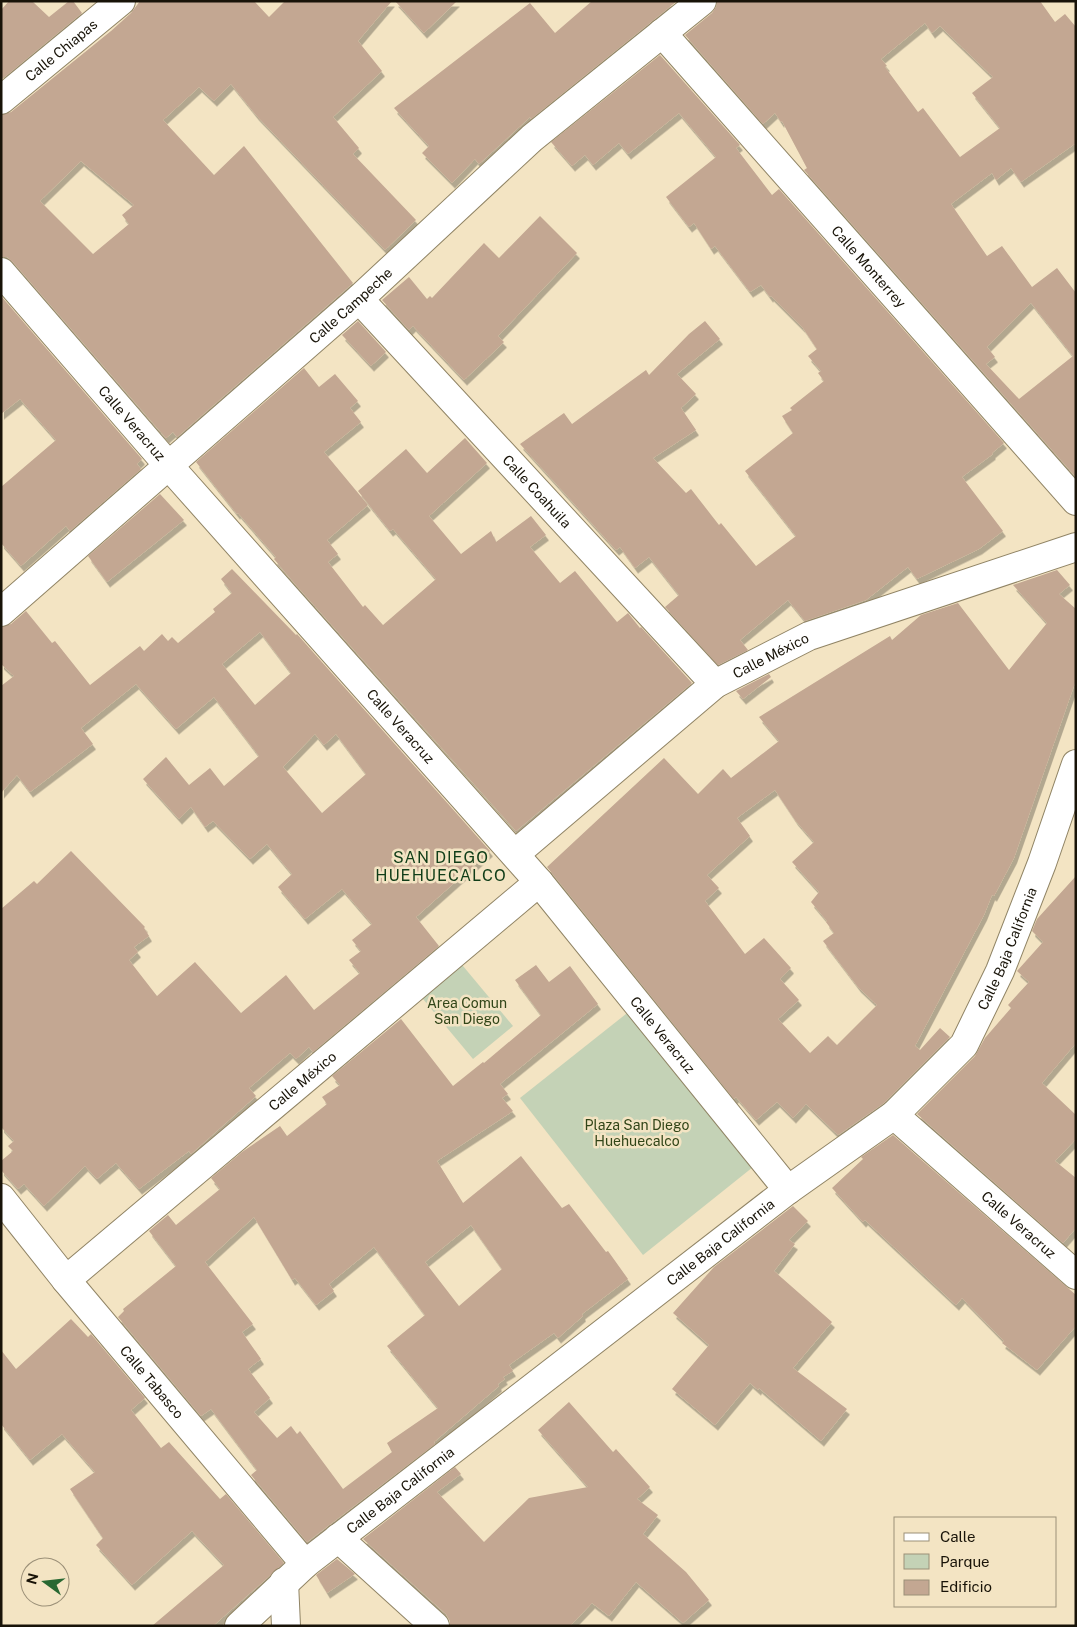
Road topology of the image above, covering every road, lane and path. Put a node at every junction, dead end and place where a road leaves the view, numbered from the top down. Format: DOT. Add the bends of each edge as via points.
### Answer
graph roads {
  1 [pos="121,1"];
  2 [pos="702,1"];
  3 [pos="662,33"];
  4 [pos="1,100"];
  5 [pos="1,272"];
  6 [pos="359,299"];
  7 [pos="169,466"];
  8 [pos="1076,501"];
  9 [pos="1076,547"];
  10 [pos="1,612"];
  11 [pos="715,684"];
  12 [pos="1076,764"];
  13 [pos="515,854"];
  14 [pos="539,882"];
  15 [pos="894,1115"];
  16 [pos="788,1190"];
  17 [pos="1,1199"];
  18 [pos="1076,1276"];
  19 [pos="66,1280"];
  20 [pos="338,1538"];
  21 [pos="304,1564"];
  22 [pos="284,1582"];
  23 [pos="239,1626"];
  24 [pos="286,1626"];
  25 [pos="435,1626"];
  1 -- 4 [label="street, Calle Chiapas"];
  2 -- 3 [label="street, Calle Campeche"];
  3 -- 6 [label="street, Calle Campeche" via="532,138"];
  3 -- 8 [label="street, Calle Monterrey"];
  5 -- 7 [label="street, Calle Veracruz"];
  6 -- 7 [label="street, Calle Campeche"];
  6 -- 11 [label="street, Calle Coahuila"];
  7 -- 10 [label="street, Calle Campeche"];
  7 -- 13 [label="street, Calle Veracruz"];
  9 -- 11 [label="street, Calle México" via="809,636"];
  11 -- 13 [label="street, Calle México"];
  12 -- 15 [label="street, Calle Baja California" via="1000,971 964,1045"];
  13 -- 14 [label="street, Calle Veracruz"];
  14 -- 16 [label="street, Calle Veracruz"];
  14 -- 19 [label="street, Calle México"];
  15 -- 16 [label="street, Calle Baja California"];
  15 -- 18 [label="street, Calle Veracruz"];
  16 -- 20 [label="street, Calle Baja California"];
  17 -- 19 [label="street, Calle Tabasco"];
  19 -- 21 [label="street, Calle Tabasco"];
  20 -- 21 [label="street, Calle Baja California"];
  20 -- 25 [label="street"];
  21 -- 22 [label="street, Calle Baja California"];
  22 -- 23 [label="street, Calle Baja California"];
  22 -- 24 [label="street"];
}
